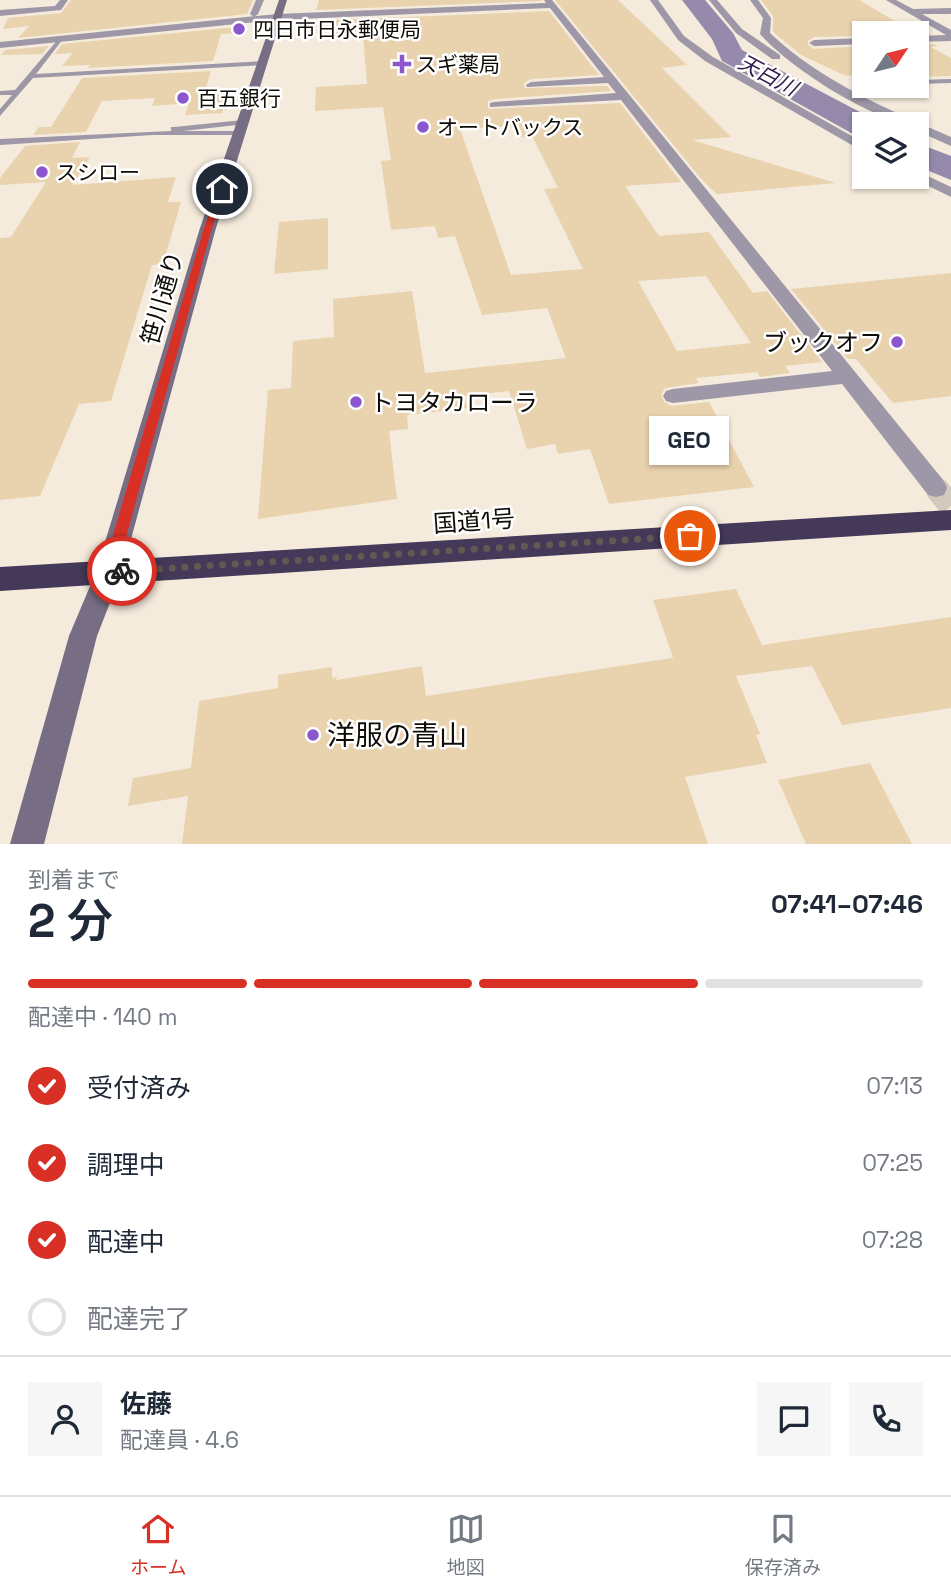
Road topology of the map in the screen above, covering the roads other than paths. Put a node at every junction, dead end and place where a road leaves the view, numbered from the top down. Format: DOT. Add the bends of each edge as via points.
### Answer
graph roads {
  1 [pos="64,0"];
  2 [pos="260,0"];
  3 [pos="283,0"];
  4 [pos="370,0"];
  5 [pos="654,0"];
  6 [pos="713,0"];
  7 [pos="754,0"];
  8 [pos="890,0"];
  9 [pos="550,3"];
  10 [pos="951,11"];
  11 [pos="911,12"];
  12 [pos="0,13"];
  13 [pos="371,13"];
  14 [pos="254,14"];
  15 [pos="277,17"];
  16 [pos="70,26"];
  17 [pos="951,36"];
  18 [pos="929,38"];
  19 [pos="60,39"];
  20 [pos="852,41"];
  21 [pos="814,43"];
  22 [pos="0,45"];
  23 [pos="264,63"];
  24 [pos="30,76"];
  25 [pos="611,80"];
  26 [pos="951,81"];
  27 [pos="929,82"];
  28 [pos="828,83"];
  29 [pos="531,85"];
  30 [pos="18,92"];
  31 [pos="0,93"];
  32 [pos="624,96"];
  33 [pos="494,105"];
  34 [pos="887,112"];
  35 [pos="0,114"];
  36 [pos="241,128"];
  37 [pos="929,132"];
  38 [pos="852,141"];
  39 [pos="0,142"];
  40 [pos="951,142"];
  41 [pos="929,181"];
  42 [pos="951,192"];
  43 [pos="850,376"];
  44 [pos="673,396"];
  45 [pos="936,488"];
  46 [pos="951,520"];
  47 [pos="109,572"];
  48 [pos="0,579"];
  49 [pos="27,844"];
  1 -- 12 [label="street" via="58,8"];
  2 -- 14 [label="street"];
  3 -- 15 [label="street, 笹川通り"];
  4 -- 13 [label="street"];
  5 -- 38 [label="street" via="681,38 709,59"];
  6 -- 28 [label="street" via="749,39"];
  7 -- 28 [label="street" via="767,18 765,34 769,39"];
  8 -- 11 [label="street"];
  9 -- 13 [label="street"];
  9 -- 25 [label="street"];
  10 -- 11 [label="street"];
  11 -- 17 [label="street"];
  13 -- 15 [label="street"];
  15 -- 19 [label="street"];
  15 -- 23 [label="street, 笹川通り"];
  16 -- 19 [label="street"];
  17 -- 18 [label="street"];
  19 -- 22 [label="street"];
  19 -- 24 [label="lane"];
  20 -- 21 [label="street"];
  23 -- 24 [label="lane"];
  23 -- 36 [label="street, 笹川通り"];
  24 -- 30 [label="lane"];
  25 -- 29 [label="street"];
  25 -- 32 [label="street"];
  26 -- 27 [label="lane"];
  28 -- 34 [label="street"];
  30 -- 31 [label="lane"];
  30 -- 35 [label="lane"];
  32 -- 33 [label="street"];
  32 -- 43 [label="street"];
  36 -- 39 [label="lane" via="208,135 152,133"];
  36 -- 47 [label="street, 笹川通り"];
  37 -- 40 [label="street"];
  41 -- 42 [label="street"];
  43 -- 44 [label="street"];
  43 -- 45 [label="street"];
  46 -- 47 [label="highway, 国道1号"];
  47 -- 48 [label="highway, 国道1号"];
  47 -- 49 [label="street, 笹川通り" via="83,636"];
}
